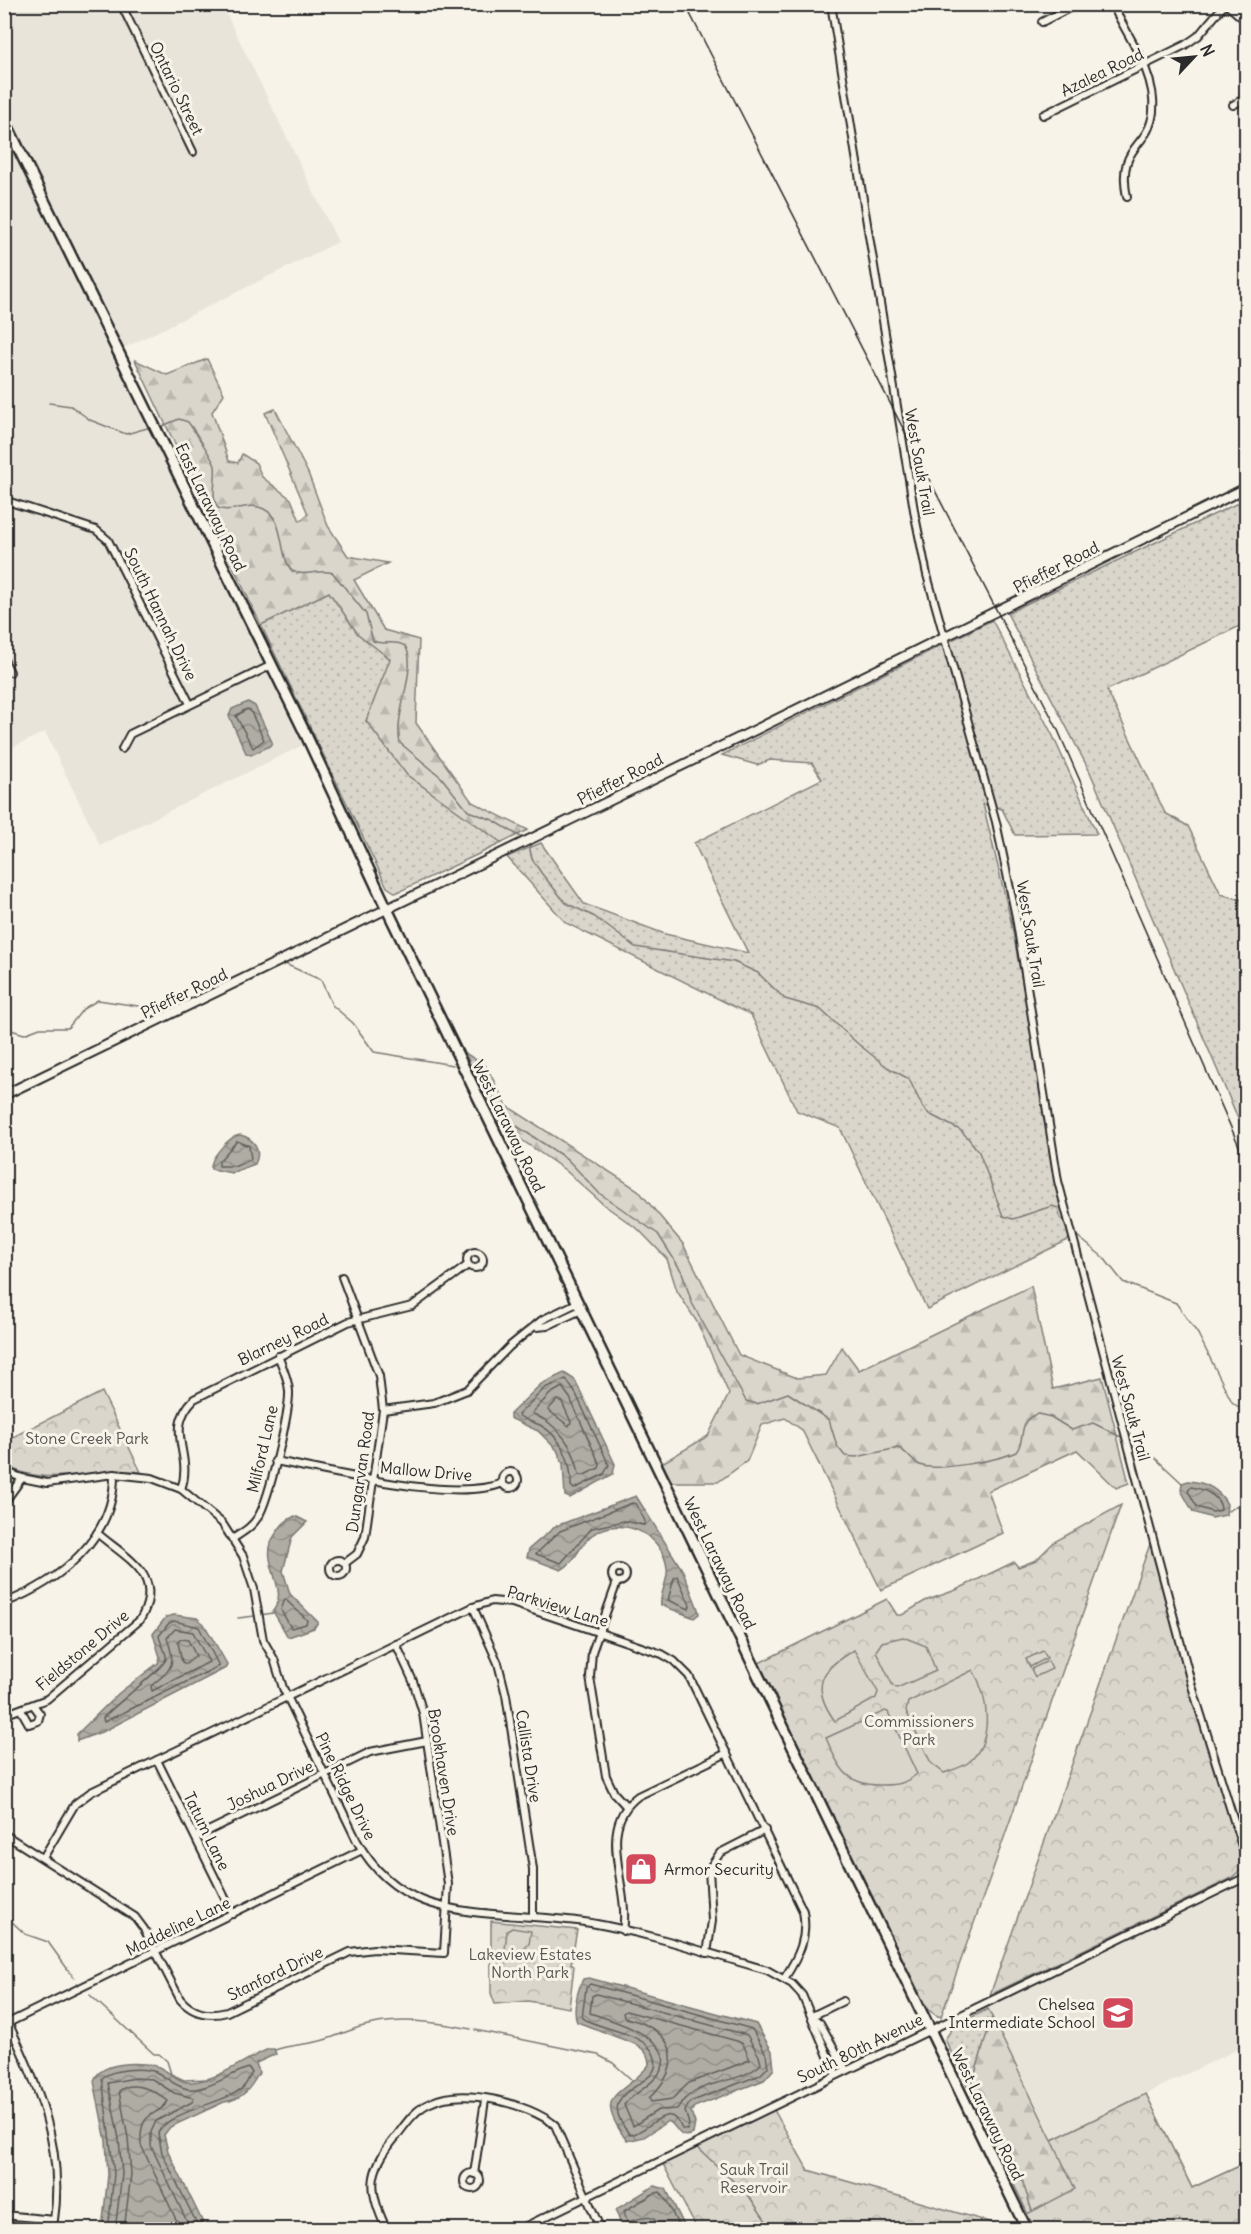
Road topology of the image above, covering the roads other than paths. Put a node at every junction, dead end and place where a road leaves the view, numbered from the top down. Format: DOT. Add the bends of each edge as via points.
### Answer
graph roads {
  1 [pos="121,4"];
  2 [pos="831,4"];
  3 [pos="1077,4"];
  4 [pos="1112,4"];
  5 [pos="1225,4"];
  6 [pos="1246,21"];
  7 [pos="1042,22"];
  8 [pos="1144,67"];
  9 [pos="1246,98"];
  10 [pos="1233,105"];
  11 [pos="1044,115"];
  12 [pos="4,119"];
  13 [pos="193,152"];
  14 [pos="1127,197"];
  15 [pos="1246,488"];
  16 [pos="4,500"];
  17 [pos="945,638"];
  18 [pos="4,660"];
  19 [pos="272,665"];
  20 [pos="10,672"];
  21 [pos="190,704"];
  22 [pos="122,749"];
  23 [pos="387,909"];
  24 [pos="4,1095"];
  25 [pos="468,1265"];
  26 [pos="342,1277"];
  27 [pos="579,1306"];
  28 [pos="360,1319"];
  29 [pos="278,1356"];
  30 [pos="383,1410"];
  31 [pos="275,1461"];
  32 [pos="4,1471"];
  33 [pos="114,1474"];
  34 [pos="22,1478"];
  35 [pos="374,1480"];
  36 [pos="504,1483"];
  37 [pos="181,1489"];
  38 [pos="4,1503"];
  39 [pos="97,1533"];
  40 [pos="234,1538"];
  41 [pos="345,1563"];
  42 [pos="616,1582"];
  43 [pos="4,1603"];
  44 [pos="473,1606"];
  45 [pos="599,1632"];
  46 [pos="396,1644"];
  47 [pos="286,1696"];
  48 [pos="34,1706"];
  49 [pos="21,1710"];
  50 [pos="4,1715"];
  51 [pos="426,1741"];
  52 [pos="727,1753"];
  53 [pos="157,1760"];
  54 [pos="324,1774"];
  55 [pos="626,1806"];
  56 [pos="765,1830"];
  57 [pos="4,1834"];
  58 [pos="196,1837"];
  59 [pos="362,1850"];
  60 [pos="43,1858"];
  61 [pos="1246,1859"];
  62 [pos="1246,1877"];
  63 [pos="447,1908"];
  64 [pos="233,1914"];
  65 [pos="533,1916"];
  66 [pos="622,1931"];
  67 [pos="155,1951"];
  68 [pos="707,1953"];
  69 [pos="784,1979"];
  70 [pos="843,2001"];
  71 [pos="4,2014"];
  72 [pos="812,2016"];
  73 [pos="7,2024"];
  74 [pos="931,2030"];
  75 [pos="846,2070"];
  76 [pos="836,2075"];
  77 [pos="485,2100"];
  78 [pos="474,2174"];
  79 [pos="586,2196"];
  80 [pos="4,2215"];
  81 [pos="387,2229"];
  82 [pos="518,2229"];
  83 [pos="602,2229"];
  84 [pos="1027,2229"];
  1 -- 13 [label="street, Ontario Street"];
  2 -- 17 [label="street, West Sauk Trail" via="904,459 927,575"];
  3 -- 7 [label="street"];
  4 -- 8 [label="street"];
  5 -- 6 [label="street"];
  5 -- 8 [label="street, Azalea Road" via="1198,36"];
  8 -- 11 [label="street, Azalea Road"];
  8 -- 14 [label="street" via="1151,81 1153,114 1124,165"];
  9 -- 10 [label="street"];
  12 -- 19 [label="main road, East Laraway Road"];
  15 -- 17 [label="street, Pfieffer Road"];
  16 -- 21 [label="street, South Hannah Drive" via="96,530 108,540"];
  17 -- 23 [label="street, Pfieffer Road"];
  17 -- 61 [label="street, West Sauk Trail" via="996,822 1016,917 1060,1188 1192,1686"];
  18 -- 20 [label="street"];
  19 -- 21 [label="street"];
  19 -- 23 [label="main road, East Laraway Road"];
  21 -- 22 [label="street" via="130,734"];
  23 -- 24 [label="street, Pfieffer Road"];
  23 -- 27 [label="main road, West Laraway Road"];
  25 -- 28 [label="street, Blarney Road" via="412,1306"];
  26 -- 28 [label="street, Dungarvan Road"];
  27 -- 30 [label="street" via="542,1320 467,1390 434,1403"];
  27 -- 74 [label="main road, West Laraway Road"];
  28 -- 29 [label="street, Blarney Road"];
  28 -- 30 [label="street, Dungarvan Road" via="379,1376"];
  29 -- 31 [label="street, Milford Lane" via="289,1394"];
  29 -- 37 [label="street, Blarney Road" via="200,1395 190,1404 178,1431 186,1469"];
  30 -- 35 [label="street, Dungarvan Road"];
  31 -- 35 [label="street, Mallow Drive"];
  31 -- 40 [label="street, Milford Lane" via="259,1515"];
  32 -- 34 [label="street, Pine Ridge Drive"];
  33 -- 34 [label="street, Pine Ridge Drive" via="59,1482"];
  33 -- 37 [label="street, Pine Ridge Drive" via="152,1478"];
  33 -- 39 [label="street" via="111,1508"];
  34 -- 38 [label="street"];
  35 -- 36 [label="street, Mallow Drive" via="466,1492"];
  35 -- 41 [label="street, Dungarvan Road" via="363,1543"];
  37 -- 40 [label="street, Pine Ridge Drive" via="200,1502"];
  39 -- 43 [label="street" via="63,1571"];
  39 -- 48 [label="street, Fieldstone Drive" via="137,1564 147,1585 147,1607 140,1620"];
  40 -- 47 [label="street, Pine Ridge Drive" via="247,1567 259,1624"];
  42 -- 45 [label="street"];
  44 -- 45 [label="street, Parkview Lane" via="492,1601 512,1603"];
  44 -- 46 [label="street, Parkview Lane"];
  44 -- 65 [label="street, Callista Drive" via="496,1656 506,1695 533,1869"];
  45 -- 52 [label="street, Parkview Lane" via="662,1654 680,1665 693,1682"];
  45 -- 55 [label="street" via="590,1677 605,1771 614,1793"];
  46 -- 47 [label="street, Parkview Lane"];
  46 -- 51 [label="street, Brookhaven Drive" via="418,1692"];
  47 -- 53 [label="street, Parkview Lane"];
  47 -- 54 [label="street, Pine Ridge Drive"];
  48 -- 49 [label="street, Fieldstone Drive"];
  48 -- 49 [label="street" via="40,1714 38,1721 29,1724"];
  49 -- 50 [label="street, Fieldstone Drive"];
  51 -- 54 [label="street, Joshua Drive" via="374,1750"];
  51 -- 63 [label="street, Brookhaven Drive" via="448,1884"];
  52 -- 55 [label="street" via="638,1796"];
  52 -- 56 [label="street, Parkview Lane"];
  53 -- 58 [label="street, Tatum Lane"];
  53 -- 60 [label="street, Parkview Lane" via="79,1800"];
  54 -- 58 [label="street, Joshua Drive"];
  54 -- 59 [label="street, Pine Ridge Drive"];
  55 -- 66 [label="street" via="614,1839 624,1908"];
  56 -- 68 [label="street" via="720,1853 709,1869 712,1921"];
  56 -- 69 [label="street, Parkview Lane" via="801,1904 806,1924 802,1948"];
  57 -- 60 [label="street, Stanford Drive"];
  58 -- 64 [label="street, Tatum Lane"];
  59 -- 63 [label="street, Pine Ridge Drive" via="400,1888"];
  59 -- 64 [label="street, Maddeline Lane"];
  60 -- 67 [label="street, Stanford Drive" via="135,1917"];
  62 -- 74 [label="street, South 80th Avenue"];
  63 -- 65 [label="street, Pine Ridge Drive"];
  63 -- 67 [label="street, Stanford Drive" via="444,1953 374,1949 350,1952 227,2012 210,2015 193,2011 180,1999"];
  64 -- 67 [label="street, Maddeline Lane"];
  65 -- 66 [label="street, Pine Ridge Drive" via="593,1923"];
  66 -- 68 [label="street, Pine Ridge Drive"];
  67 -- 73 [label="street, Maddeline Lane"];
  68 -- 69 [label="street, Pine Ridge Drive" via="767,1970"];
  69 -- 72 [label="street, Pine Ridge Drive" via="802,1995"];
  70 -- 72 [label="street"];
  71 -- 73 [label="street"];
  72 -- 75 [label="street, Pine Ridge Drive" via="820,2023"];
  72 -- 76 [label="street, Pine Ridge Drive"];
  73 -- 80 [label="street" via="33,2075 49,2123 56,2166 54,2220"];
  74 -- 75 [label="street, South 80th Avenue"];
  74 -- 84 [label="main road, West Laraway Road"];
  75 -- 76 [label="street, South 80th Avenue"];
  76 -- 79 [label="street, South 80th Avenue"];
  77 -- 78 [label="street"];
  77 -- 79 [label="street" via="524,2106 555,2125"];
  77 -- 81 [label="street" via="456,2096 430,2103 414,2114 385,2150 375,2168 372,2187"];
  79 -- 82 [label="street, South 80th Avenue"];
  79 -- 83 [label="street"];
}
